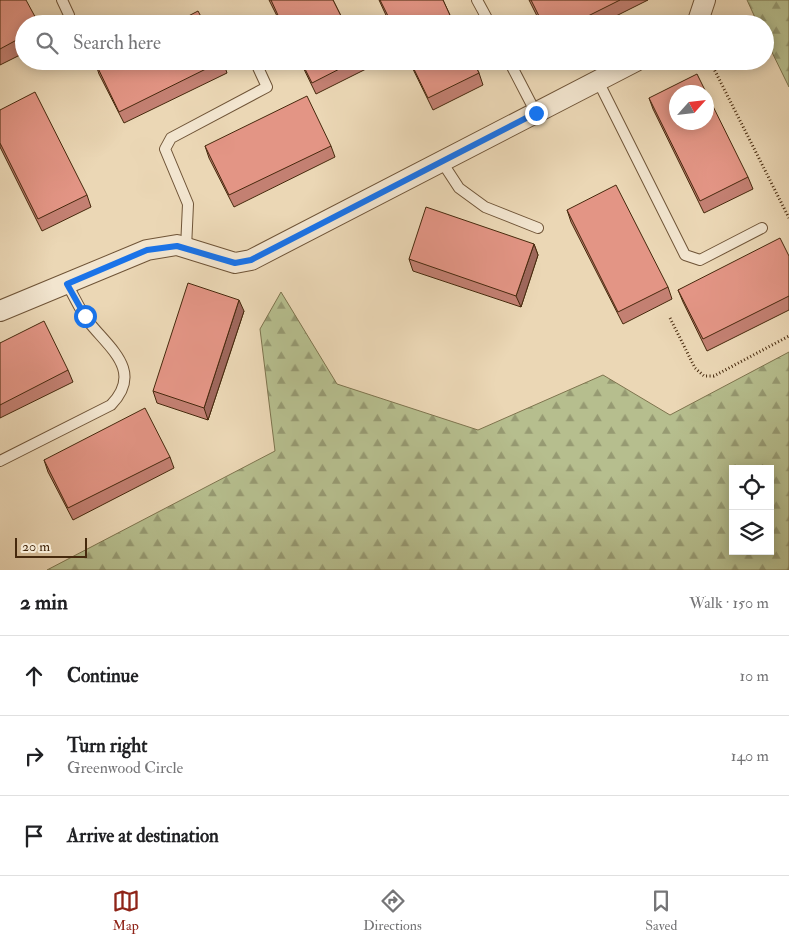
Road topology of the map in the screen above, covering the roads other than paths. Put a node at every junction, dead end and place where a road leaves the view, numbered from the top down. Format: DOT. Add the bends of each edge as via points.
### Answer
graph roads {
  1 [pos="62,0"];
  2 [pos="477,0"];
  3 [pos="705,0"];
  4 [pos="69,15"];
  5 [pos="485,15"];
  6 [pos="700,15"];
  7 [pos="259,70"];
  8 [pos="514,70"];
  9 [pos="619,70"];
  10 [pos="598,81"];
  11 [pos="536,113"];
  12 [pos="442,162"];
  13 [pos="538,228"];
  14 [pos="762,228"];
  15 [pos="186,248"];
  16 [pos="67,284"];
  17 [pos="0,311"];
  18 [pos="0,461"];
  1 -- 4 [label="lane"];
  2 -- 5 [label="lane"];
  3 -- 6 [label="street"];
  7 -- 15 [label="lane" via="268,88 171,138 165,149 188,204"];
  8 -- 11 [label="lane"];
  9 -- 10 [label="street"];
  10 -- 11 [label="street"];
  10 -- 14 [label="lane" via="685,255 700,260"];
  11 -- 12 [label="street"];
  12 -- 13 [label="lane" via="459,188 485,207"];
  12 -- 15 [label="street" via="251,260 235,263"];
  15 -- 16 [label="street" via="147,250"];
  16 -- 17 [label="street"];
  16 -- 18 [label="lane" via="85,316 123,363 124,384 120,396 105,409"];
}
